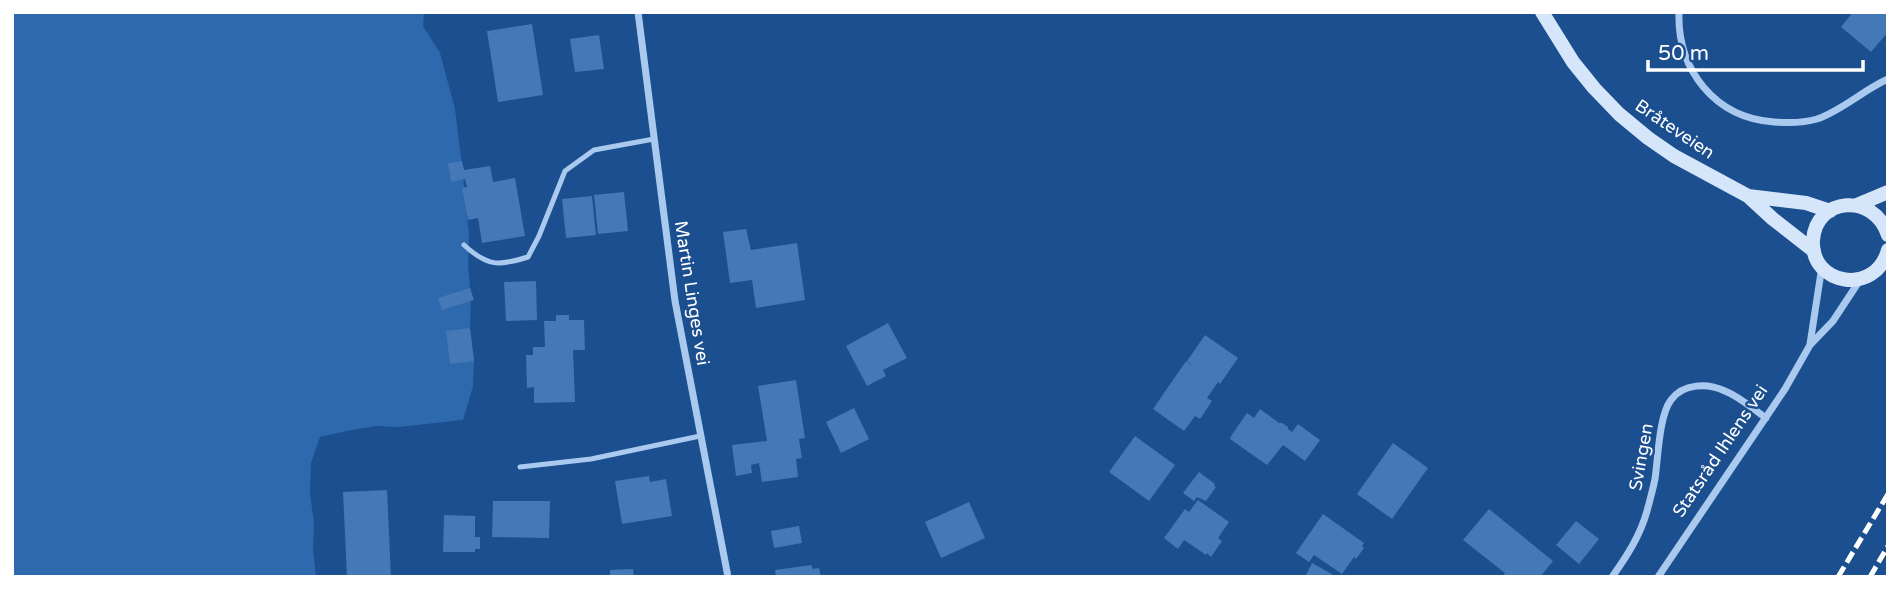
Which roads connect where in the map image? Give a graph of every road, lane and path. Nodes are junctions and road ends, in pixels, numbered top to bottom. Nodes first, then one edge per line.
1 (638, 12) edge
2 (1542, 12) edge
3 (1679, 12) edge
4 (1888, 79) edge
5 (654, 139) junction
6 (1888, 192) edge
7 (1748, 196) junction
8 (1857, 205) junction
9 (1830, 211) junction
10 (1888, 235) edge
11 (464, 245) dead end
12 (1814, 251) junction
13 (1887, 254) edge
14 (1822, 266) junction
15 (1861, 279) junction
16 (1810, 345) junction
17 (1766, 418) junction
18 (701, 436) junction
19 (520, 467) dead end
20 (729, 577) edge
21 (1612, 577) edge
22 (1658, 577) edge

1 - 5 street, Martin Linges vei
2 - 7 main road, Bråteveien
3 - 4 street
5 - 11 lane
5 - 18 street, Martin Linges vei
6 - 8 main road
7 - 9 main road, Bråteveien
7 - 12 main road, Bråteveien
8 - 9 main road
8 - 10 main road
9 - 12 main road
12 - 14 main road
13 - 15 main road, Statsråd Ihlens vei
14 - 15 main road
14 - 16 street, Statsråd Ihlens vei
15 - 16 street, Statsråd Ihlens vei
16 - 17 street, Statsråd Ihlens vei
17 - 21 street, Svingen
17 - 22 street, Statsråd Ihlens vei
18 - 19 lane
18 - 20 street, Martin Linges vei

